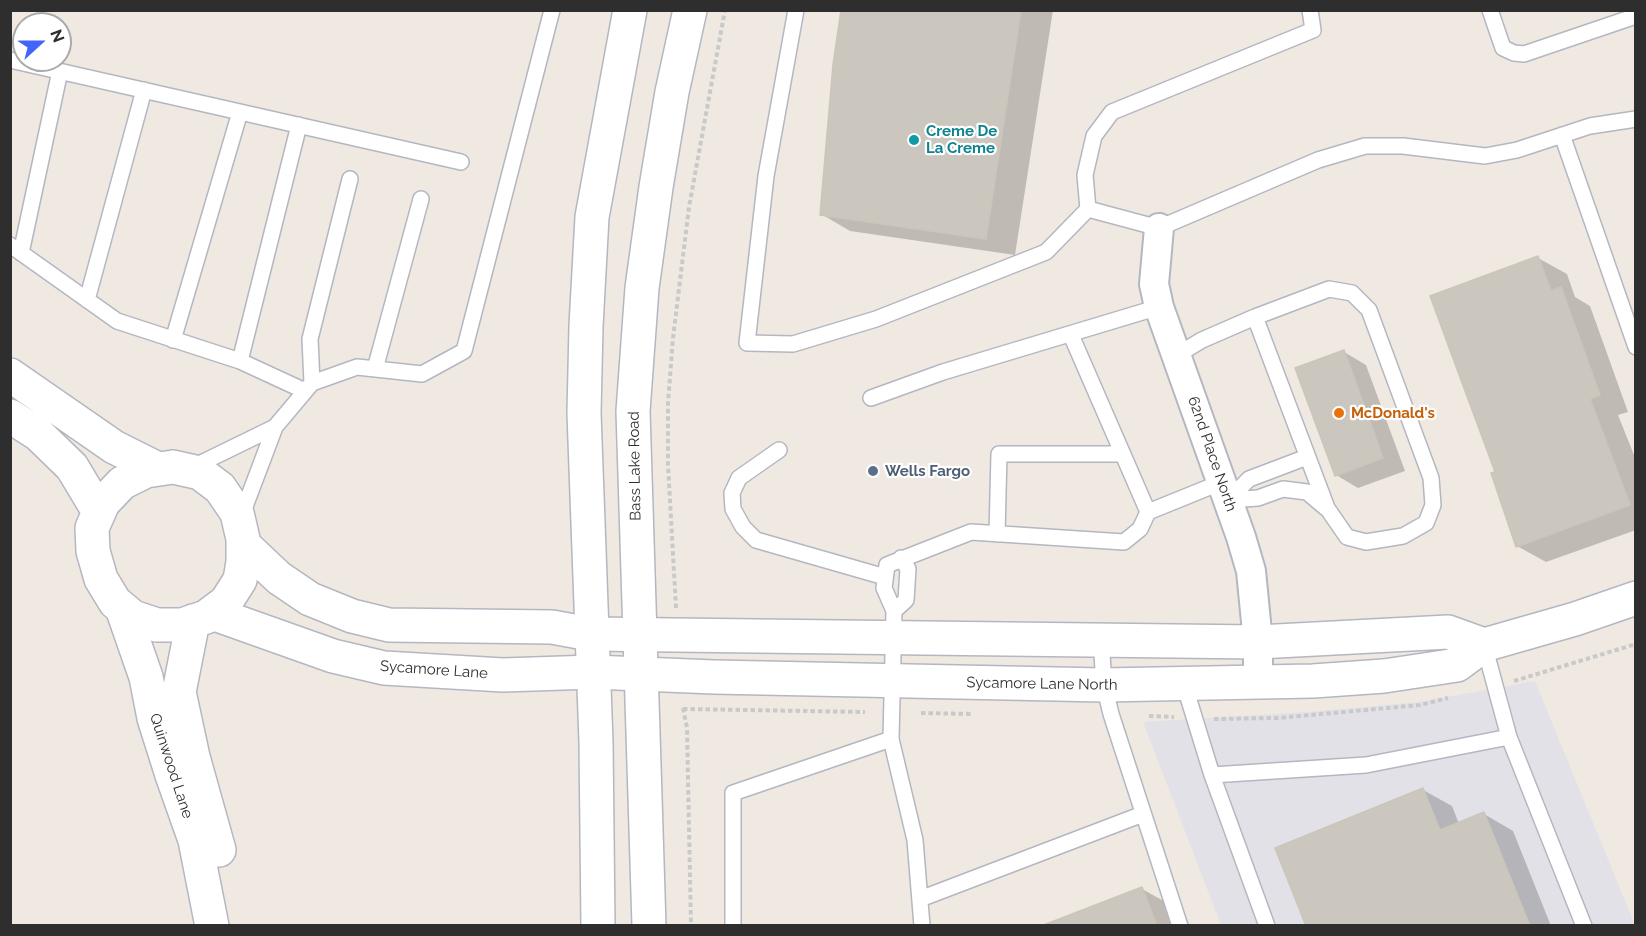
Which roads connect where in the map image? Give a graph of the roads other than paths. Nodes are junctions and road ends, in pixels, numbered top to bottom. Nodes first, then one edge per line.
1 (552, 10) edge
2 (630, 10) edge
3 (690, 10) edge
4 (796, 10) edge
5 (1311, 10) edge
6 (1490, 10) edge
7 (1635, 16) edge
8 (60, 72) edge
9 (64, 72) edge
10 (144, 90) junction
11 (240, 112) junction
12 (1635, 119) edge
13 (299, 125) junction
14 (1562, 135) junction
15 (461, 162) dead end
16 (350, 179) dead end
17 (421, 199) dead end
18 (1088, 209) junction
19 (1159, 228) junction
20 (16, 249) edge
21 (87, 300) junction
22 (1159, 307) junction
23 (1255, 316) junction
24 (1071, 335) junction
25 (173, 340) junction
26 (1635, 347) edge
27 (1177, 355) junction
28 (240, 361) junction
29 (375, 369) junction
30 (10, 375) edge
31 (308, 387) junction
32 (871, 398) dead end
33 (10, 416) edge
34 (275, 427) junction
35 (779, 450) dead end
36 (1122, 454) junction
37 (1307, 457) junction
38 (173, 469) junction
39 (1225, 491) junction
40 (1327, 508) junction
41 (99, 512) junction
42 (1148, 512) junction
43 (241, 533) junction
44 (997, 534) junction
45 (901, 558) junction
46 (885, 577) junction
47 (1635, 598) edge
48 (123, 608) junction
49 (202, 617) junction
50 (894, 624) junction
51 (638, 633) junction
52 (590, 634) junction
53 (1101, 639) junction
54 (1258, 642) junction
55 (1484, 645) junction
56 (593, 672) junction
57 (639, 673) junction
58 (894, 681) junction
59 (1258, 683) junction
60 (1184, 684) junction
61 (1104, 685) junction
62 (1509, 737) junction
63 (891, 739) junction
64 (1212, 775) junction
65 (1143, 814) junction
66 (920, 899) junction
67 (212, 926) edge
68 (230, 926) edge
69 (598, 926) edge
70 (649, 926) edge
71 (734, 926) edge
72 (922, 926) edge
73 (1180, 926) edge
74 (1267, 926) edge
75 (1584, 926) edge

1 - 29 lane
2 - 52 street
3 - 51 street, Bass Lake Road
4 - 18 lane
5 - 18 lane
6 - 7 lane
8 - 20 lane
9 - 10 lane
10 - 11 lane
10 - 21 lane
11 - 13 lane
11 - 25 lane
12 - 14 lane
13 - 15 lane
13 - 28 lane
14 - 19 lane
14 - 26 lane
16 - 31 lane
17 - 29 lane
18 - 19 lane
19 - 22 street, 62nd Place North
20 - 21 lane
21 - 25 lane
22 - 24 lane
22 - 27 street, 62nd Place North
23 - 27 lane
23 - 37 lane
23 - 40 lane
24 - 32 lane
24 - 36 lane
25 - 28 lane
27 - 39 street, 62nd Place North
28 - 31 lane
29 - 31 lane
30 - 38 street
31 - 34 lane
33 - 41 street
34 - 38 lane
34 - 43 lane
35 - 46 lane
36 - 42 lane
36 - 44 lane
37 - 39 lane
37 - 40 lane
38 - 41 street
38 - 43 street
39 - 40 lane
39 - 42 lane
39 - 54 street, 62nd Place North
41 - 48 street
42 - 44 lane
43 - 49 street
43 - 52 street
44 - 45 lane
45 - 46 lane
45 - 50 lane
46 - 50 lane
47 - 55 street, Sycamore Lane North
48 - 49 street
48 - 67 street, Quinwood Lane
49 - 56 street, Sycamore Lane
49 - 68 street, Quinwood Lane
50 - 51 street
50 - 53 street
50 - 58 lane
51 - 52 street
51 - 57 street, Bass Lake Road
52 - 56 street
53 - 54 street
53 - 61 lane
54 - 55 street
54 - 59 street, 62nd Place North
55 - 59 street, Sycamore Lane North
55 - 62 lane
56 - 57 street, Sycamore Lane North
56 - 69 street
57 - 58 street, Sycamore Lane North
57 - 70 street, Bass Lake Road
58 - 61 street, Sycamore Lane North
58 - 63 lane
59 - 60 street, Sycamore Lane North
60 - 61 street, Sycamore Lane North
60 - 64 lane
61 - 65 lane
62 - 64 lane
62 - 75 lane
63 - 66 lane
63 - 71 lane
64 - 74 lane
65 - 66 lane
65 - 73 lane
66 - 72 lane

